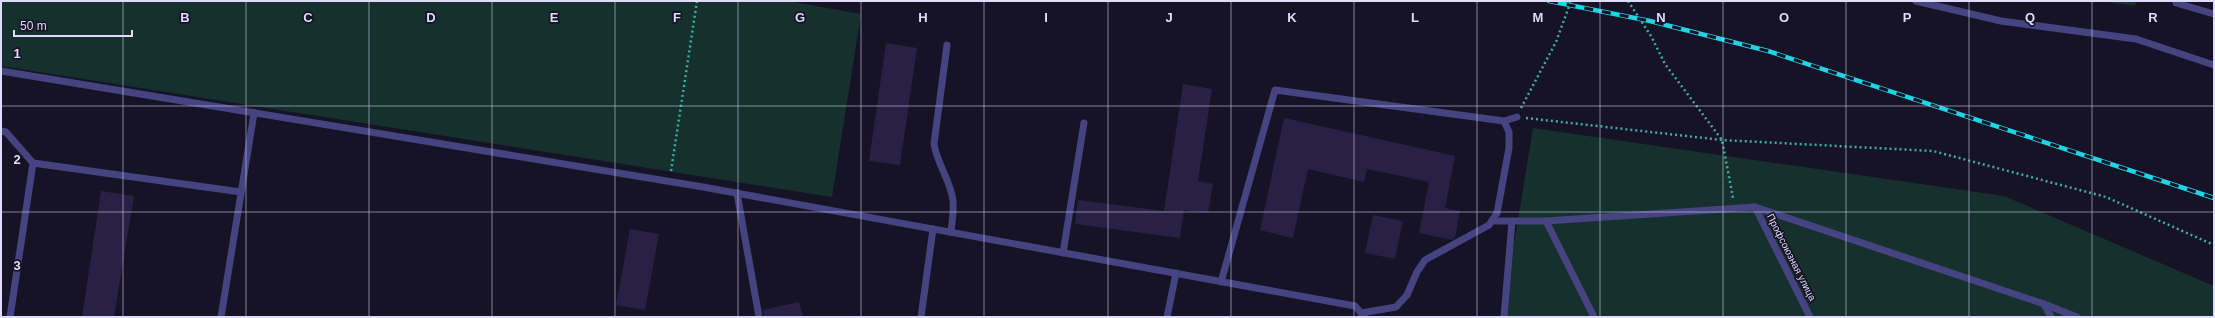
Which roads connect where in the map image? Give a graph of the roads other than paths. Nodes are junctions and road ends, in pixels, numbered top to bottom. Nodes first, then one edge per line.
1 (1916, 1) edge
2 (2176, 3) dead end
3 (2214, 14) edge
4 (947, 45) dead end
5 (2214, 65) edge
6 (1, 71) edge
7 (254, 113) junction
8 (1517, 117) road end
9 (1504, 121) junction
10 (1084, 123) dead end
11 (1, 131) edge
12 (33, 163) junction
13 (241, 192) junction
14 (737, 193) junction
15 (1755, 207) junction
16 (1492, 221) junction
17 (1512, 221) junction
18 (1546, 221) junction
19 (933, 229) junction
20 (951, 232) junction
21 (1063, 253) junction
22 (1176, 273) junction
23 (1221, 282) junction
24 (2044, 304) junction
25 (1363, 315) edge
26 (10, 317) edge
27 (221, 317) edge
28 (759, 317) edge
29 (922, 317) edge
30 (1167, 317) edge
31 (1504, 317) edge
32 (1594, 317) edge
33 (1810, 317) edge
34 (2051, 317) edge
35 (2077, 317) edge

1 - 5 lane
2 - 3 lane
4 - 20 lane
6 - 7 lane
7 - 13 lane
7 - 14 lane
8 - 9 lane
9 - 16 lane
9 - 23 lane
10 - 21 lane
11 - 12 lane
12 - 13 lane
12 - 26 lane
13 - 27 lane
14 - 19 lane
14 - 28 lane
15 - 18 lane
15 - 24 lane
15 - 33 lane, Профсоюзная улица
16 - 17 lane
16 - 25 lane
17 - 18 lane
17 - 31 lane
18 - 32 lane
19 - 20 lane
19 - 29 lane
20 - 21 lane
21 - 22 lane
22 - 23 lane
22 - 30 lane
23 - 25 lane
24 - 34 lane
24 - 35 lane

